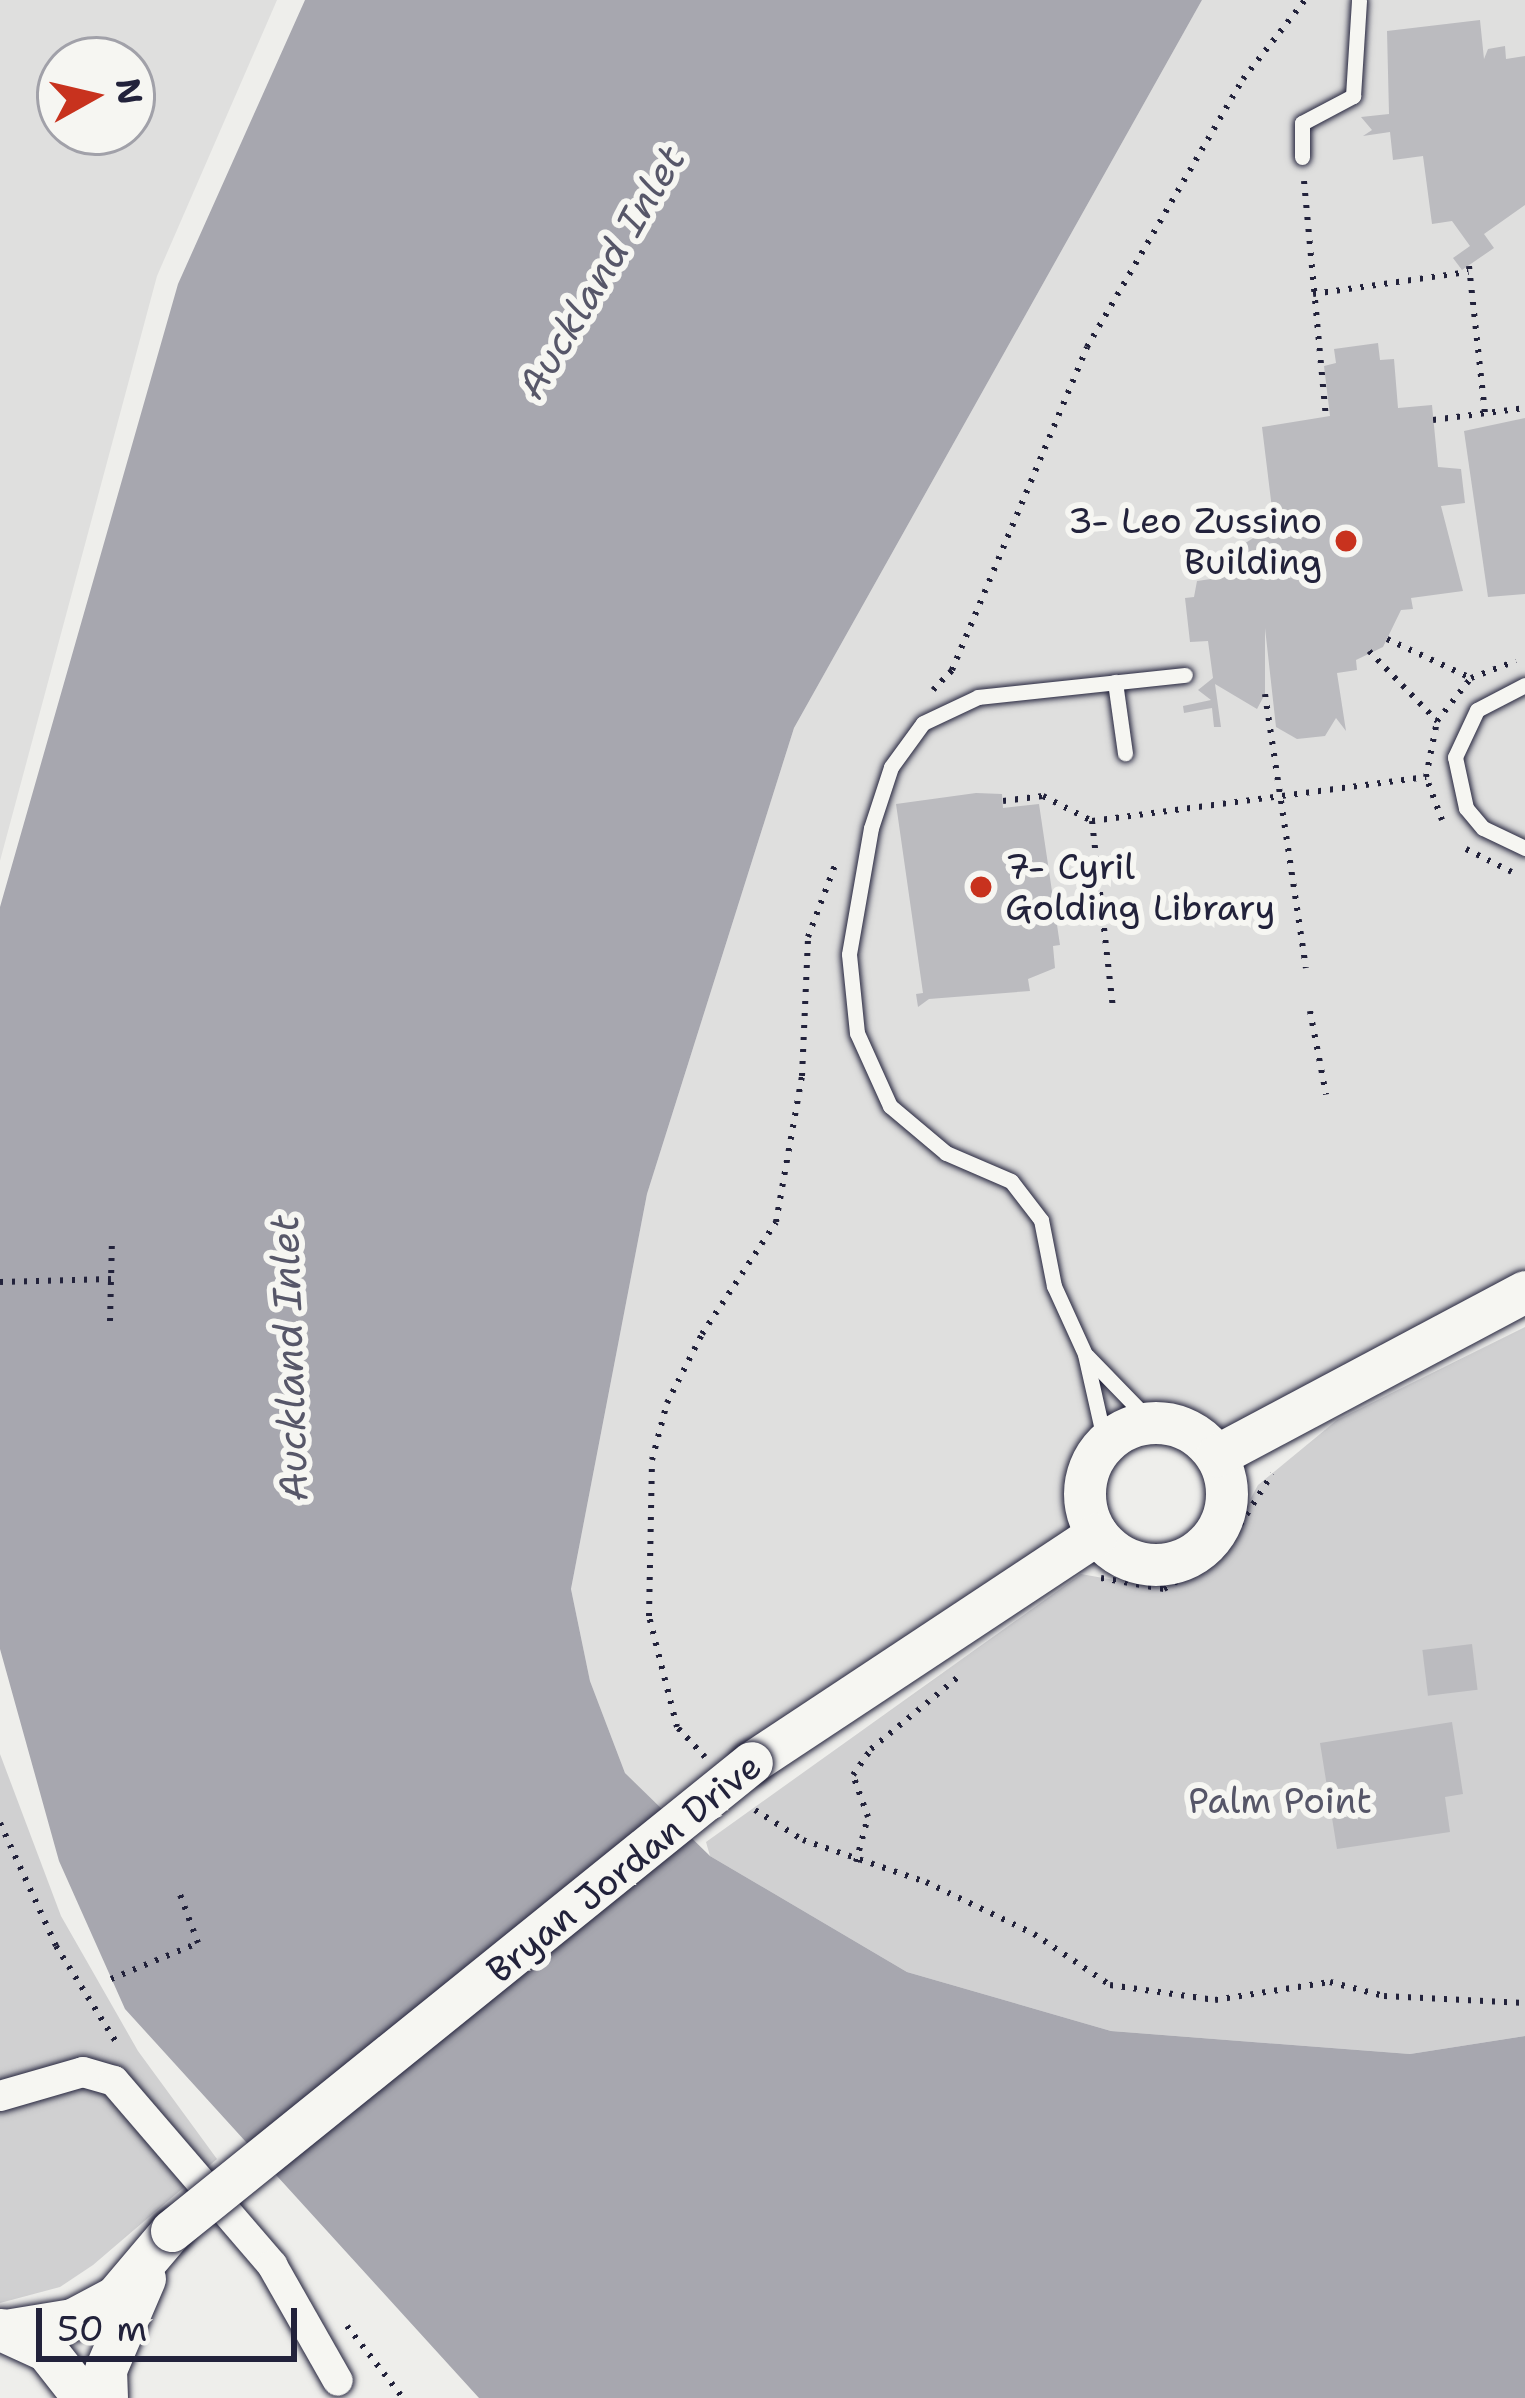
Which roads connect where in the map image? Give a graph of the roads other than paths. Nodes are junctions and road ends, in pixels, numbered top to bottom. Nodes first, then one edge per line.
1 (1359, 0) edge
2 (1302, 157) road end
3 (1185, 675) dead end
4 (1115, 682) junction
5 (1525, 685) edge
6 (1125, 753) dead end
7 (1525, 848) edge
8 (1525, 1292) edge
9 (1085, 1354) junction
10 (1151, 1422) junction
11 (1106, 1443) junction
12 (1217, 1456) junction
13 (1097, 1535) junction
14 (0, 2096) edge
15 (172, 2230) junction
16 (3, 2330) edge
17 (338, 2381) dead end
18 (84, 2398) edge
19 (106, 2398) edge

1 - 2 lane
3 - 4 lane
4 - 6 lane
4 - 9 lane
5 - 7 lane
8 - 12 main road
9 - 10 lane
9 - 11 lane
10 - 11 main road
10 - 12 main road
11 - 13 main road
12 - 13 main road
13 - 15 main road, Bryan Jordan Drive, bridge
14 - 17 street
15 - 16 main road, Bryan Jordan Drive
15 - 19 main road, Bryan Jordan Drive
16 - 18 main road

